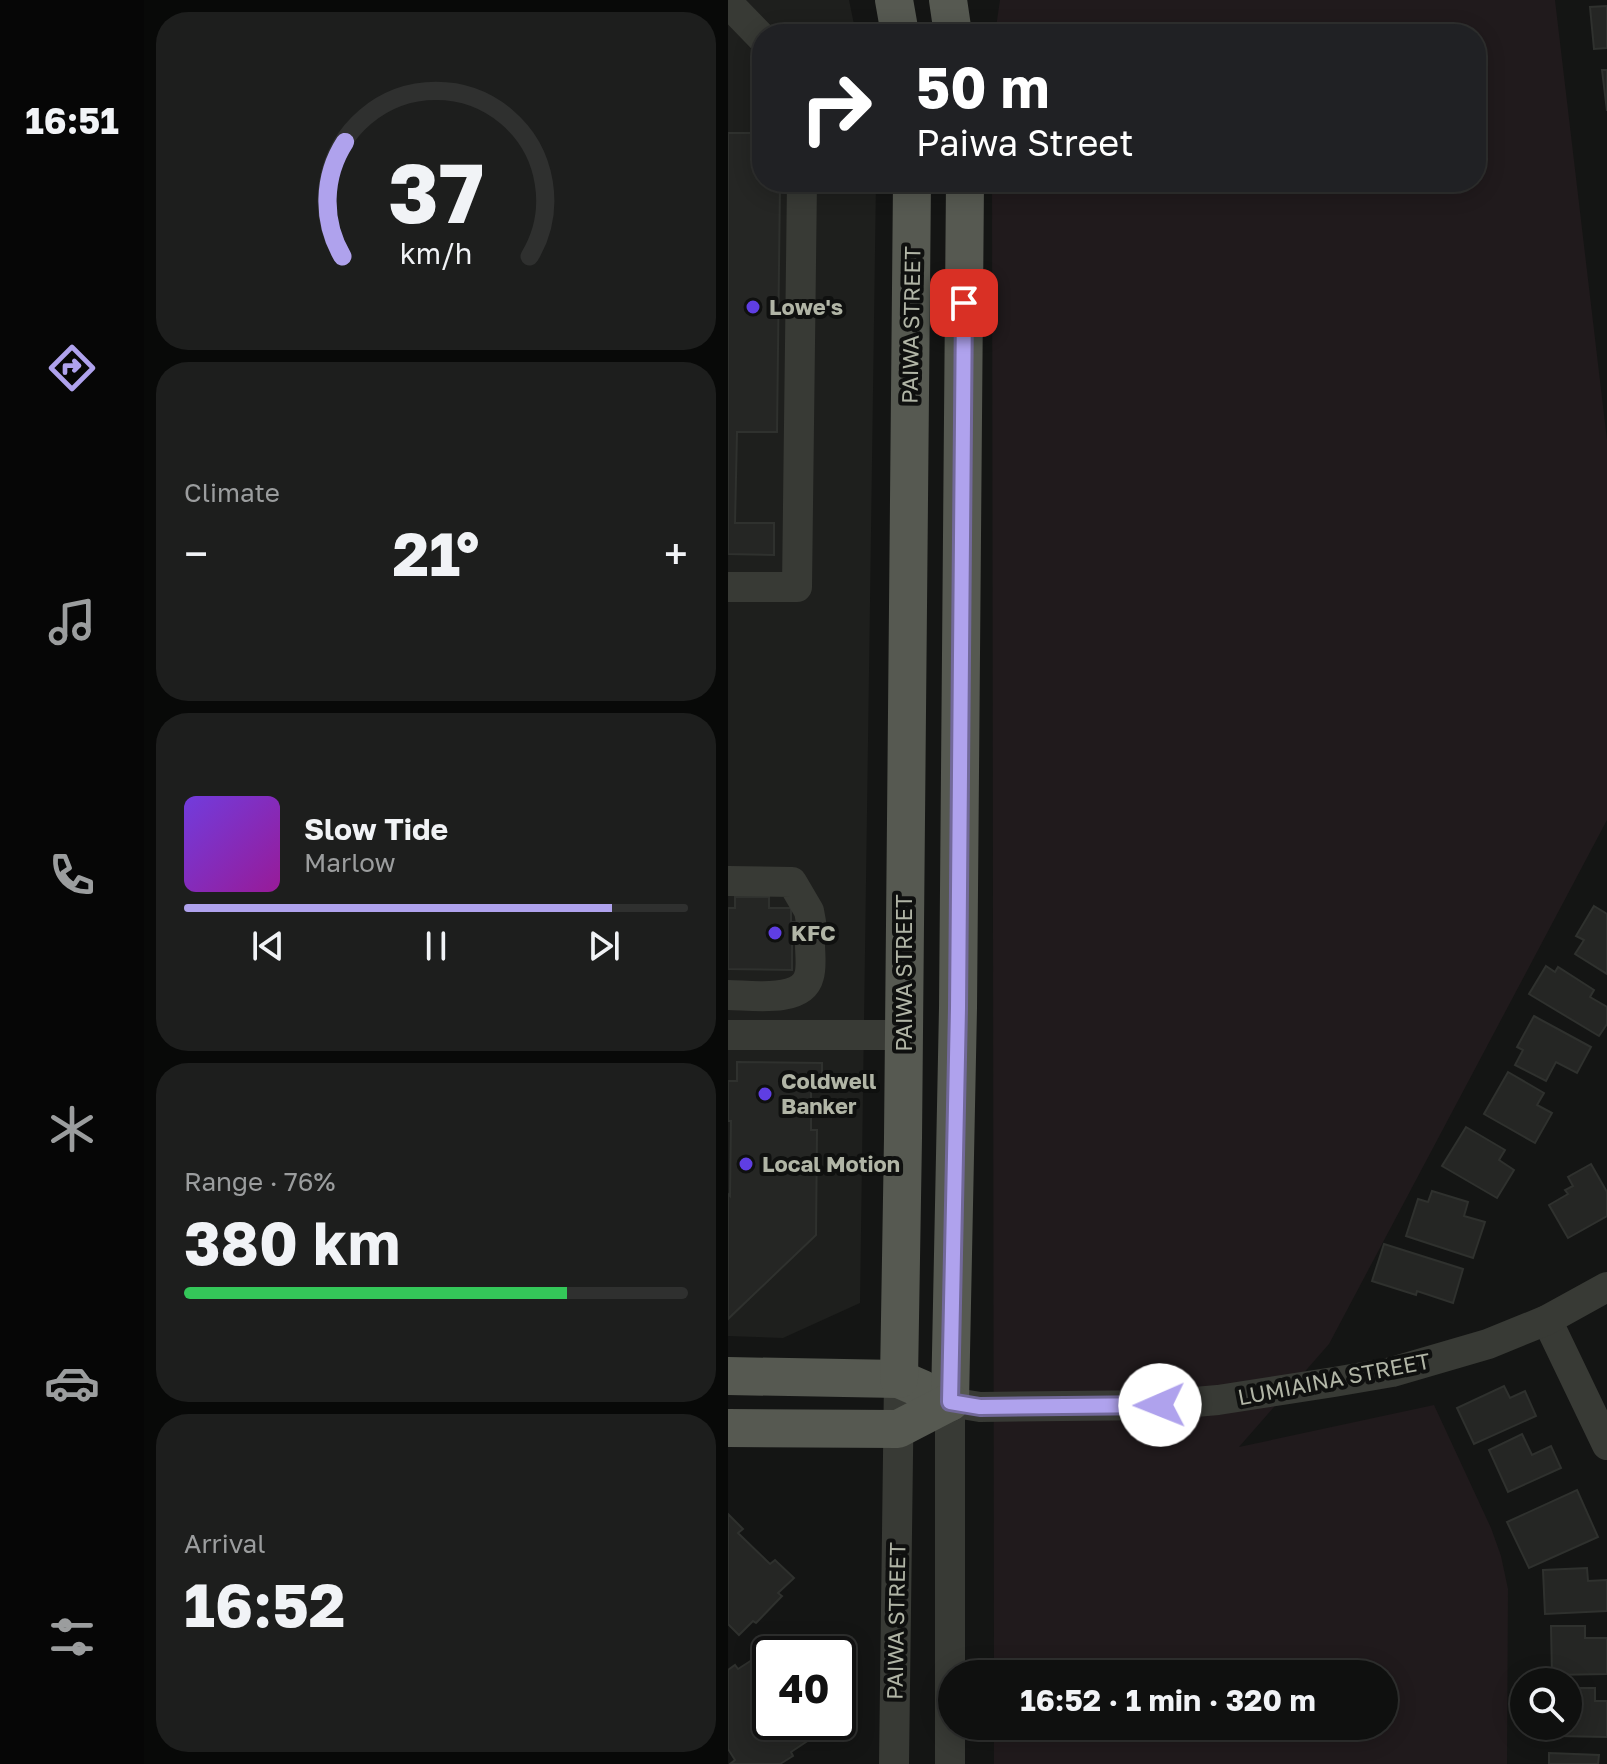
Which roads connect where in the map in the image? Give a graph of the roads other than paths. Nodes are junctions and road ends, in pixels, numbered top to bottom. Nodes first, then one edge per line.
1 (894, 0) edge
2 (948, 0) edge
3 (728, 3) edge
4 (898, 24) edge
5 (952, 24) edge
6 (752, 28) edge
7 (802, 192) edge
8 (912, 192) edge
9 (965, 192) edge
10 (728, 587) edge
11 (728, 881) edge
12 (728, 995) edge
13 (728, 1035) edge
14 (904, 1035) junction
15 (1607, 1287) edge
16 (1547, 1320) junction
17 (728, 1376) edge
18 (899, 1379) junction
19 (950, 1402) junction
20 (728, 1428) edge
21 (898, 1429) junction
22 (1607, 1445) edge
23 (894, 1764) edge
24 (950, 1764) edge

1 - 4 main road
2 - 5 main road
3 - 6 street
7 - 10 street
8 - 14 main road, PAIWA STREET
9 - 19 main road
11 - 12 street
13 - 14 street
14 - 18 main road, PAIWA STREET
15 - 16 street, LUMIAINA STREET
16 - 19 street, LUMIAINA STREET
16 - 22 street
17 - 18 main road, LUMIAINA STREET
18 - 19 main road, LUMIAINA STREET
18 - 21 street, PAIWA STREET
19 - 21 main road
19 - 24 street
20 - 21 main road
21 - 23 street, PAIWA STREET

